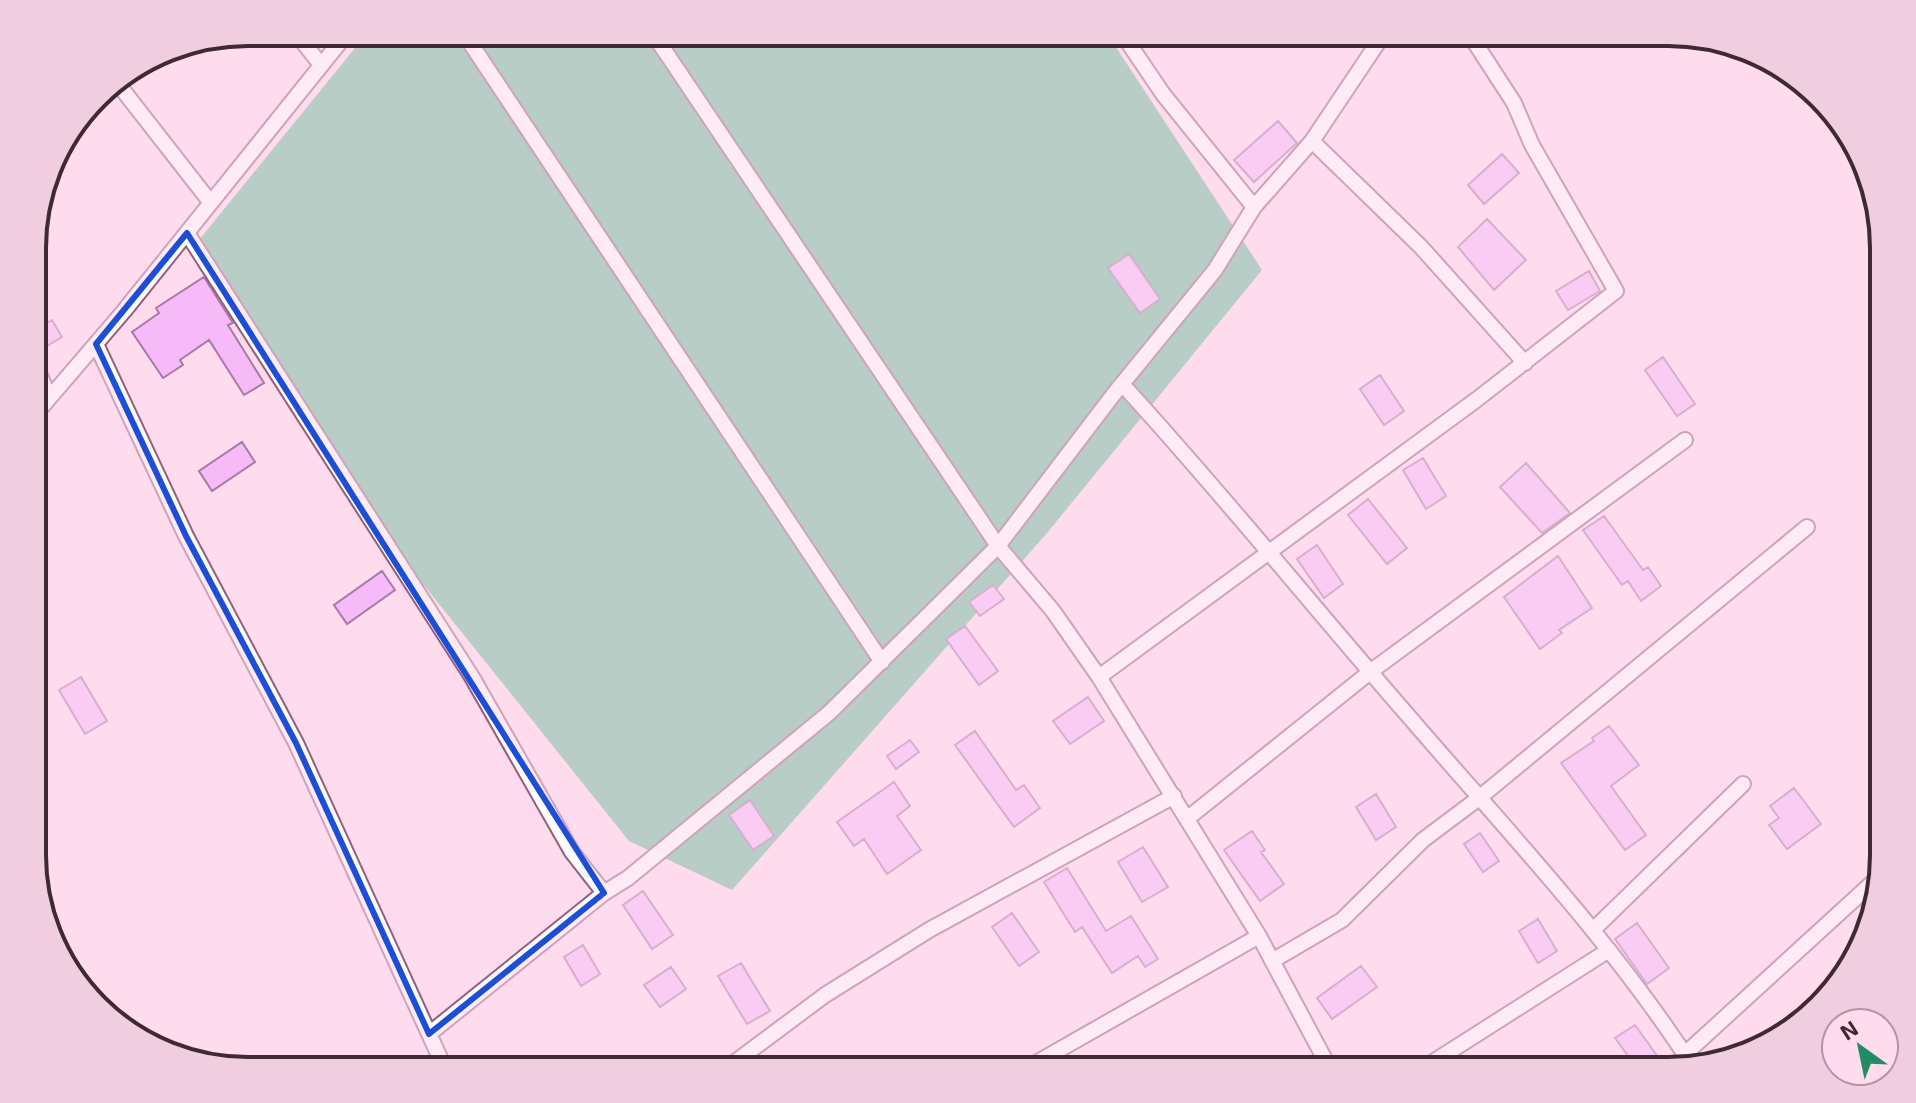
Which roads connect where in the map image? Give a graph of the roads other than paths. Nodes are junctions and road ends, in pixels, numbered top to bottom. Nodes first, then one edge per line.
1 (306, 46) edge
2 (337, 46) edge
3 (472, 46) edge
4 (661, 46) edge
5 (1130, 46) edge
6 (1376, 46) edge
7 (1477, 46) edge
8 (321, 65) junction
9 (123, 90) edge
10 (1312, 141) junction
11 (211, 203) junction
12 (1254, 207) junction
13 (187, 233) junction
14 (96, 344) junction
15 (1525, 363) junction
16 (1122, 384) junction
17 (46, 390) edge
18 (49, 397) junction
19 (46, 401) edge
20 (1685, 440) dead end
21 (1807, 527) dead end
22 (998, 546) junction
23 (1271, 552) junction
24 (882, 662) junction
25 (1370, 672) junction
26 (1099, 677) junction
27 (1743, 784) dead end
28 (1174, 796) junction
29 (1479, 798) junction
30 (1188, 818) junction
31 (1866, 889) edge
32 (604, 893) junction
33 (1593, 930) junction
34 (1259, 936) junction
35 (1609, 950) junction
36 (1272, 961) junction
37 (429, 1034) junction
38 (1694, 1055) edge
39 (1686, 1056) edge
40 (440, 1057) edge
41 (742, 1057) edge
42 (1047, 1057) edge
43 (1323, 1057) edge
44 (1441, 1057) edge

1 - 8 street
2 - 8 street
3 - 24 street
4 - 22 street
5 - 12 street
6 - 10 street
7 - 15 street
8 - 11 street
9 - 11 street
10 - 12 street
10 - 15 street
11 - 13 street
12 - 16 street
13 - 14 street
13 - 32 street
14 - 18 street
14 - 37 street
15 - 23 street
16 - 22 street
16 - 23 street
17 - 18 street
18 - 19 street
20 - 25 street
21 - 29 street
22 - 24 street
22 - 26 street
23 - 25 street
23 - 26 street
24 - 32 street
25 - 29 street
25 - 30 street
26 - 28 street
27 - 33 street
28 - 30 street
28 - 41 street
29 - 33 street
29 - 36 street
30 - 34 street
31 - 38 street
32 - 37 street
33 - 35 street
34 - 36 street
34 - 42 street
35 - 39 street
35 - 44 street
36 - 43 street
37 - 40 street

